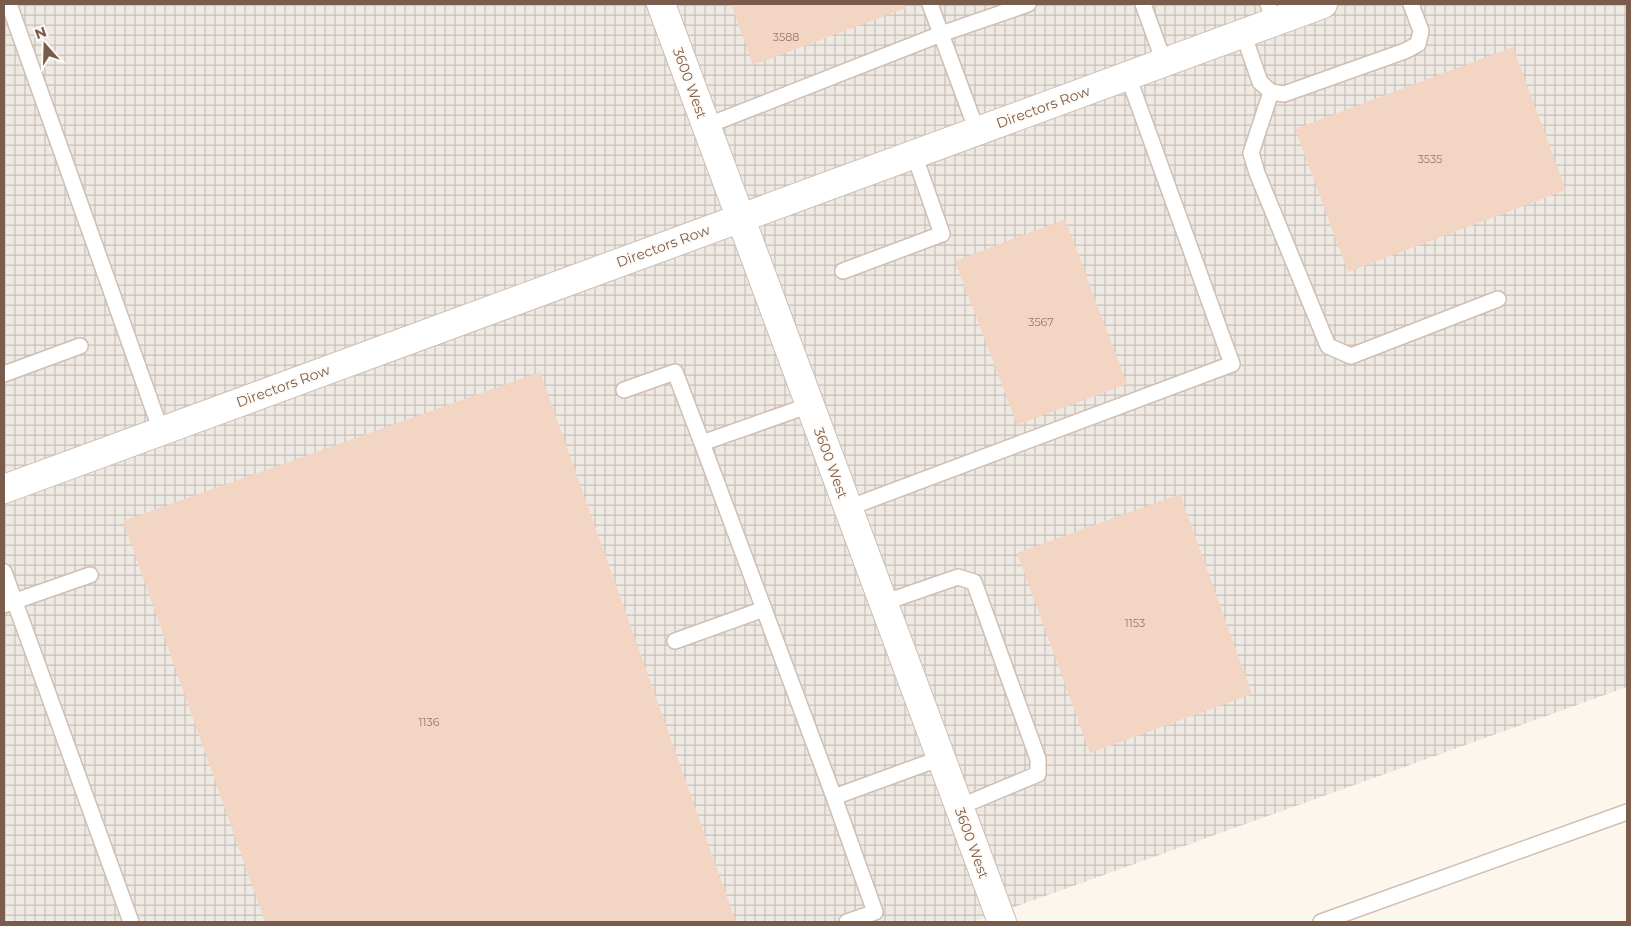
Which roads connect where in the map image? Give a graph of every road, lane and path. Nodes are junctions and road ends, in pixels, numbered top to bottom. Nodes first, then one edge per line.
1 (9, 4) edge
2 (661, 4) edge
3 (930, 4) edge
4 (1028, 4) edge
5 (1143, 4) edge
6 (1323, 4) edge
7 (1411, 4) edge
8 (1271, 13) edge
9 (1243, 33) junction
10 (941, 34) junction
11 (1164, 62) junction
12 (1128, 76) junction
13 (1271, 92) junction
14 (706, 126) junction
15 (977, 131) junction
16 (914, 154) junction
17 (740, 218) junction
18 (843, 271) dead end
19 (1498, 299) dead end
20 (80, 346) dead end
21 (4, 374) edge
22 (624, 390) dead end
23 (810, 405) junction
24 (161, 431) junction
25 (702, 443) junction
26 (4, 489) edge
27 (848, 508) junction
28 (4, 572) edge
29 (90, 575) dead end
30 (883, 603) junction
31 (9, 604) edge
32 (764, 609) junction
33 (675, 641) dead end
34 (941, 758) junction
35 (834, 797) junction
36 (959, 807) junction
37 (1627, 812) edge
38 (131, 922) edge
39 (847, 922) edge
40 (1002, 922) edge
41 (1321, 922) edge

1 - 24 lane
2 - 14 street, 3600 West
3 - 10 lane
4 - 10 lane
5 - 11 lane
6 - 8 street, Directors Row
7 - 13 lane
8 - 9 street, Directors Row
9 - 11 street, Directors Row
9 - 13 lane
10 - 14 lane
10 - 15 lane
11 - 12 street, Directors Row
12 - 15 street, Directors Row
12 - 27 lane
13 - 19 lane
14 - 17 street, 3600 West
15 - 16 street, Directors Row
16 - 17 street, Directors Row
16 - 18 lane
17 - 23 street, 3600 West
17 - 24 street, Directors Row
20 - 21 lane
22 - 25 lane
23 - 25 lane
23 - 27 street, 3600 West
24 - 26 street, Directors Row
25 - 32 lane
27 - 30 street, 3600 West
28 - 31 lane
29 - 31 lane
30 - 34 street, 3600 West
30 - 36 lane
31 - 38 lane
32 - 33 lane
32 - 35 lane
34 - 35 lane
34 - 36 street, 3600 West
35 - 39 lane
36 - 40 street, 3600 West
37 - 41 lane

